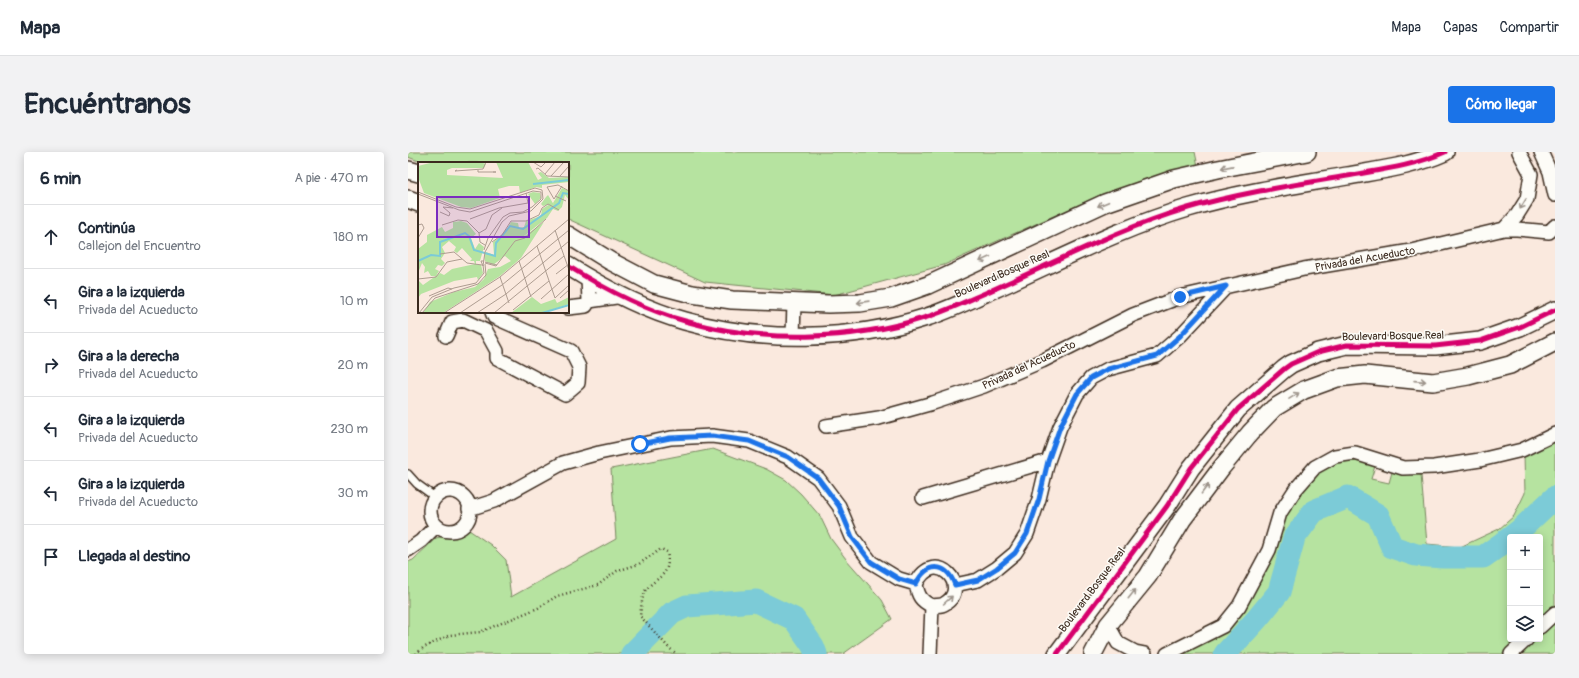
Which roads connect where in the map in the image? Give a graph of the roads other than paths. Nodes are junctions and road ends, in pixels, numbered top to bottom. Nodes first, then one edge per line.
1 (1307, 152) edge
2 (1445, 152) edge
3 (1519, 152) edge
4 (1541, 152) edge
5 (408, 170) edge
6 (1550, 172) junction
7 (418, 174) edge
8 (1531, 174) junction
9 (1555, 195) edge
10 (408, 199) edge
11 (418, 203) edge
12 (1555, 226) edge
13 (1504, 229) junction
14 (569, 236) edge
15 (569, 267) edge
16 (588, 279) junction
17 (1226, 286) junction
18 (623, 296) junction
19 (589, 302) junction
20 (794, 303) junction
21 (569, 308) edge
22 (1555, 310) edge
23 (492, 313) edge
24 (446, 336) dead end
25 (793, 336) junction
26 (1555, 342) edge
27 (826, 426) dead end
28 (1555, 434) edge
29 (1048, 461) junction
30 (408, 474) edge
31 (435, 497) junction
32 (923, 498) dead end
33 (1167, 506) junction
34 (469, 509) junction
35 (1182, 520) junction
36 (436, 526) junction
37 (408, 550) edge
38 (916, 584) junction
39 (955, 585) junction
40 (932, 606) junction
41 (1555, 613) edge
42 (1543, 624) edge
43 (1108, 625) junction
44 (1524, 642) edge
45 (930, 654) edge
46 (1057, 654) edge
47 (1093, 654) edge
48 (1145, 654) edge
49 (1167, 654) edge
50 (1511, 654) edge

1 -> 20 street, Boulevard Bosque Real
2 - 25 street, Boulevard Bosque Real
3 - 8 street
4 - 6 street
5 - 7 street
6 - 8 street
6 - 9 street
8 -> 13 street
10 - 11 street
12 - 13 street, Privada del Acueducto
13 - 17 street, Privada del Acueducto
14 - 20 street, Boulevard Bosque Real
15 - 16 street, Boulevard Bosque Real
16 - 18 street, Boulevard Bosque Real
16 - 19 street
17 - 27 street, Privada del Acueducto
17 - 29 street
18 - 19 street
18 - 25 street, Boulevard Bosque Real
19 - 21 street
20 - 25 street
22 - 33 street, Boulevard Bosque Real
23 - 24 street
35 -> 26 street
28 - 49 street
29 - 32 street
29 - 39 street
30 - 31 lane
31 - 34 street
31 - 36 street
33 - 35 street
33 - 46 street, Boulevard Bosque Real
34 - 36 street
34 - 38 street
43 -> 35 street
36 - 37 street
38 - 39 street
38 - 40 street
40 -> 39 street
40 - 45 street
41 - 42 street
43 - 47 street
43 - 48 street
44 - 50 street

